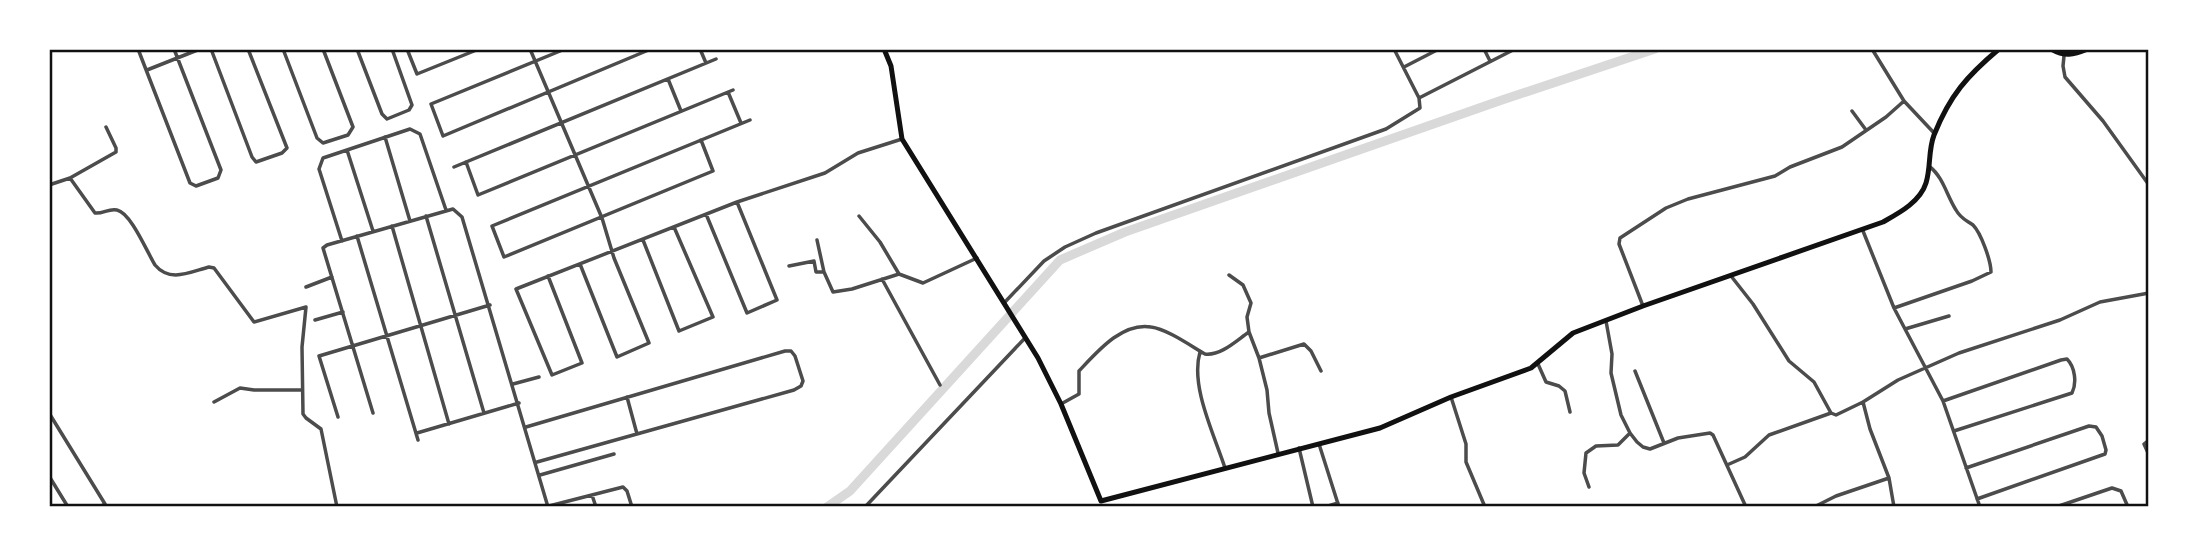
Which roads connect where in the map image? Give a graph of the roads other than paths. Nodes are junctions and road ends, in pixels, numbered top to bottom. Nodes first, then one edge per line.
1 (138, 49) edge
2 (174, 49) edge
3 (200, 49) edge
4 (211, 49) edge
5 (248, 49) edge
6 (283, 49) edge
7 (323, 49) edge
8 (357, 49) edge
9 (392, 49) edge
10 (407, 49) edge
11 (479, 49) edge
12 (530, 49) edge
13 (565, 49) edge
14 (651, 49) edge
15 (700, 49) edge
16 (884, 49) edge
17 (1394, 49) edge
18 (1439, 49) edge
19 (1484, 49) edge
20 (1515, 49) edge
21 (1872, 49) edge
22 (1999, 49) edge
23 (2051, 49) edge
24 (2088, 49) edge
25 (645, 50) edge
26 (2064, 55) junction
27 (177, 58) junction
28 (716, 59) dead end
29 (536, 61) junction
30 (1490, 61) junction
31 (706, 63) junction
32 (1403, 67) junction
33 (146, 70) junction
34 (667, 79) junction
35 (549, 92) junction
36 (1419, 98) junction
37 (1904, 101) junction
38 (681, 111) junction
39 (1852, 111) dead end
40 (750, 120) dead end
41 (563, 123) junction
42 (741, 124) junction
43 (106, 127) dead end
44 (1866, 130) junction
45 (1935, 134) junction
46 (385, 137) junction
47 (902, 139) junction
48 (701, 140) junction
49 (346, 150) junction
50 (575, 154) junction
51 (466, 162) junction
52 (1927, 165) junction
53 (454, 167) dead end
54 (70, 177) junction
55 (2149, 185) edge
56 (49, 186) edge
57 (588, 186) junction
58 (737, 202) junction
59 (446, 210) junction
60 (706, 215) junction
61 (426, 216) junction
62 (859, 216) dead end
63 (601, 218) junction
64 (410, 221) junction
65 (392, 226) junction
66 (674, 227) junction
67 (373, 231) junction
68 (1863, 231) junction
69 (357, 236) junction
70 (643, 240) junction
71 (817, 240) dead end
72 (342, 241) junction
73 (613, 251) junction
74 (977, 258) junction
75 (580, 264) junction
76 (789, 265) dead end
77 (824, 272) junction
78 (899, 274) junction
79 (1229, 275) dead end
80 (548, 276) junction
81 (1731, 276) junction
82 (332, 277) junction
83 (882, 279) junction
84 (306, 287) dead end
85 (2149, 293) edge
86 (1005, 302) junction
87 (490, 305) junction
88 (1643, 306) junction
89 (1894, 308) junction
90 (343, 312) junction
91 (456, 314) junction
92 (1949, 316) dead end
93 (315, 320) dead end
94 (1606, 321) junction
95 (421, 325) junction
96 (1905, 329) junction
97 (1249, 332) junction
98 (387, 334) junction
99 (1026, 337) junction
100 (352, 345) junction
101 (1200, 351) junction
102 (1259, 358) junction
103 (1538, 364) junction
104 (1924, 368) junction
105 (1321, 371) dead end
106 (1635, 371) dead end
107 (539, 377) dead end
108 (513, 384) junction
109 (940, 384) dead end
110 (302, 390) junction
111 (627, 397) junction
112 (1451, 397) junction
113 (1943, 401) junction
114 (214, 402) dead end
115 (519, 402) junction
116 (1863, 402) junction
117 (1061, 404) junction
118 (373, 412) dead end
119 (1570, 412) dead end
120 (49, 413) edge
121 (484, 413) junction
122 (1831, 413) junction
123 (338, 418) dead end
124 (449, 424) junction
125 (526, 427) junction
126 (1954, 431) junction
127 (416, 433) junction
128 (1630, 433) junction
129 (637, 434) junction
130 (418, 440) dead end
131 (2149, 440) edge
132 (1664, 443) junction
133 (1319, 444) junction
134 (1299, 448) junction
135 (1278, 453) junction
136 (614, 454) dead end
137 (2149, 455) edge
138 (536, 462) junction
139 (1727, 465) junction
140 (1225, 468) junction
141 (1966, 468) junction
142 (540, 475) junction
143 (49, 476) edge
144 (1889, 478) junction
145 (1588, 487) dead end
146 (592, 495) junction
147 (1977, 499) junction
148 (1103, 504) edge
149 (559, 505) edge
150 (1338, 505) edge
151 (549, 506) edge
152 (68, 507) edge
153 (99, 507) edge
154 (337, 507) edge
155 (596, 507) edge
156 (632, 507) edge
157 (865, 507) edge
158 (1313, 507) edge
159 (1325, 507) edge
160 (1485, 507) edge
161 (1746, 507) edge
162 (1814, 507) edge
163 (1894, 507) edge
164 (1980, 507) edge
165 (2056, 507) edge
166 (2129, 507) edge

1 - 33 street
2 - 27 street
3 - 27 street
4 - 5 street
6 - 7 street
8 - 9 street
10 - 11 street
12 - 29 street
13 - 29 street
14 - 25 street
15 - 31 street
16 - 47 main road
17 - 32 street
18 - 32 street
19 - 30 street
20 - 30 street
21 - 37 street
22 - 45 main road
23 - 26 main road
24 - 26 main road
25 - 35 street
26 - 55 street
27 - 33 street
27 - 33 street
28 - 31 street
29 - 35 street
29 - 35 street
30 - 36 street
31 - 34 street
32 - 36 street
34 - 38 street
34 - 41 street
35 - 41 street
36 - 86 street
37 - 44 street
37 - 45 street
38 - 42 street
38 - 50 street
39 - 44 street
40 - 42 street
41 - 50 street
41 - 51 street
42 - 48 street
43 - 54 street
44 - 88 street
45 - 52 main road
46 - 49 street
46 - 59 street
46 - 64 street
47 - 58 street
47 - 74 main road
48 - 57 street
48 - 63 street
49 - 67 street
49 - 72 street
50 - 51 street
50 - 57 street
51 - 53 street
52 - 68 main road
52 - 89 street
54 - 56 street
54 - 110 street
57 - 63 street
57 - 63 street
58 - 60 street
58 - 60 street
59 - 61 street
59 - 87 street
60 - 66 street
61 - 64 street
61 - 91 street
62 - 78 street
63 - 73 street
64 - 65 street
65 - 67 street
65 - 95 street
66 - 70 street
66 - 70 street
67 - 69 street
68 - 81 main road
68 - 89 street
69 - 72 street
69 - 98 street
70 - 73 street
71 - 77 street
72 - 82 street
73 - 75 street
73 - 75 street
74 - 78 street
74 - 86 main road
75 - 80 street
76 - 77 street
77 - 83 street
78 - 83 street
79 - 97 street
80 - 80 street
81 - 88 main road
81 - 122 street
82 - 84 street
82 - 90 street
83 - 109 street
85 - 104 street
86 - 99 main road
87 - 91 street
87 - 108 street
88 - 94 main road
89 - 96 street
90 - 93 street
90 - 100 street
91 - 95 street
91 - 121 street
92 - 96 street
94 - 103 main road
94 - 128 street
95 - 98 street
95 - 124 street
96 - 104 street
97 - 101 street
97 - 102 street
98 - 100 street
98 - 127 street
99 - 117 main road
99 - 157 street
100 - 118 street
100 - 123 street
101 - 117 street
101 - 140 street
102 - 105 street
102 - 135 street
103 - 112 main road
103 - 119 street
104 - 113 street
104 - 116 street
106 - 132 street
107 - 108 street
108 - 115 street
110 - 114 street
110 - 154 street
111 - 125 street
111 - 129 street
111 - 129 street
112 - 133 main road
112 - 160 street
113 - 126 street
113 - 126 street
115 - 121 street
115 - 125 street
116 - 122 street
116 - 144 street
117 - 148 main road
120 - 153 street
121 - 124 street
122 - 139 street
124 - 127 street
125 - 138 street
126 - 141 street
127 - 130 street
128 - 132 street
128 - 145 street
129 - 138 street
131 - 137 street
132 - 139 street
133 - 134 main road
133 - 150 street
134 - 135 main road
134 - 158 street
135 - 140 main road
136 - 142 street
138 - 142 street
139 - 161 street
140 - 148 main road
141 - 147 street
141 - 147 street
142 - 151 street
143 - 152 street
144 - 162 street
144 - 163 street
146 - 149 street
146 - 155 street
146 - 156 street
147 - 164 street
149 - 151 street
150 - 159 street
165 - 166 street

